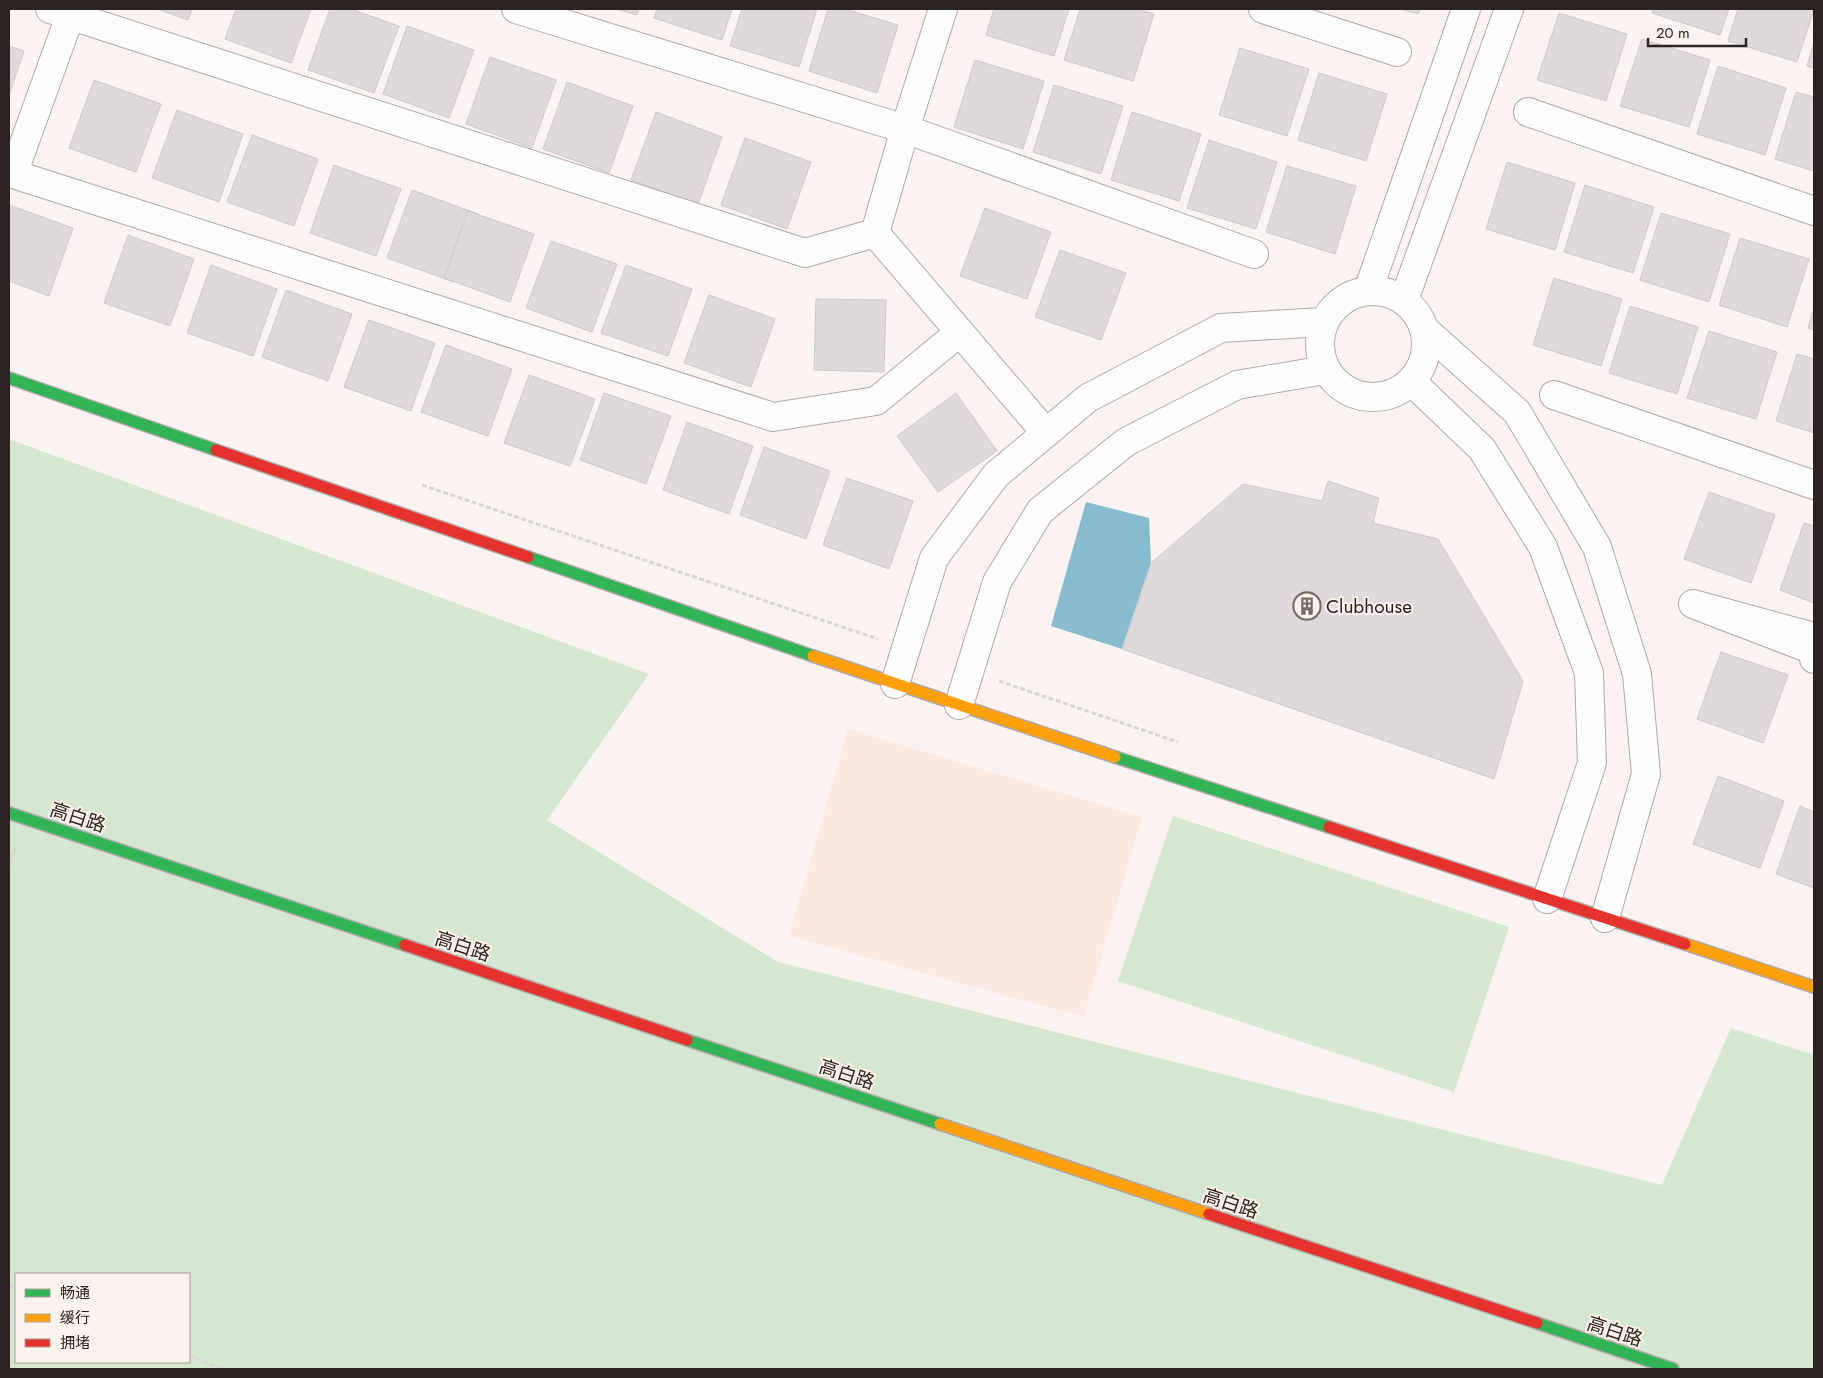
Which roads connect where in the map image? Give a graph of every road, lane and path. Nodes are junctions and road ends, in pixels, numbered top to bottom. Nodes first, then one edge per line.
1 (516, 9) edge
2 (943, 9) edge
3 (1264, 9) edge
4 (1466, 9) edge
5 (1510, 9) edge
6 (60, 12) edge
7 (1397, 52) dead end
8 (1528, 112) dead end
9 (905, 128) junction
10 (11, 174) edge
11 (1814, 211) edge
12 (875, 233) junction
13 (1254, 254) dead end
14 (1368, 290) junction
15 (1404, 300) junction
16 (1324, 322) junction
17 (1425, 330) junction
18 (960, 332) junction
19 (1326, 370) junction
20 (9, 378) edge
21 (1412, 382) junction
22 (1554, 395) dead end
23 (1046, 433) junction
24 (1814, 485) edge
25 (1814, 637) edge
26 (1814, 659) edge
27 (895, 684) junction
28 (960, 705) junction
29 (9, 813) edge
30 (1546, 898) junction
31 (1605, 918) junction
32 (1814, 987) edge
33 (190, 1356) edge
34 (223, 1369) edge
35 (1673, 1369) edge

1 - 9 street
2 - 9 street
3 - 7 street
4 - 14 street
5 - 15 street
6 - 10 street
6 - 12 street
8 - 11 street
9 - 12 street
9 - 13 street
10 - 18 street
12 - 18 street
14 - 15 street
14 - 16 street
15 - 17 street
16 - 19 street
16 - 23 street
17 - 21 street
17 - 31 street
18 - 23 street
19 - 21 street
19 - 28 street
20 - 27 street
21 - 30 street
22 - 24 street
23 - 27 street
25 - 26 street
27 - 28 street
28 - 30 street
29 - 35 street, 高白路
30 - 31 street
31 - 32 street
33 - 34 path

